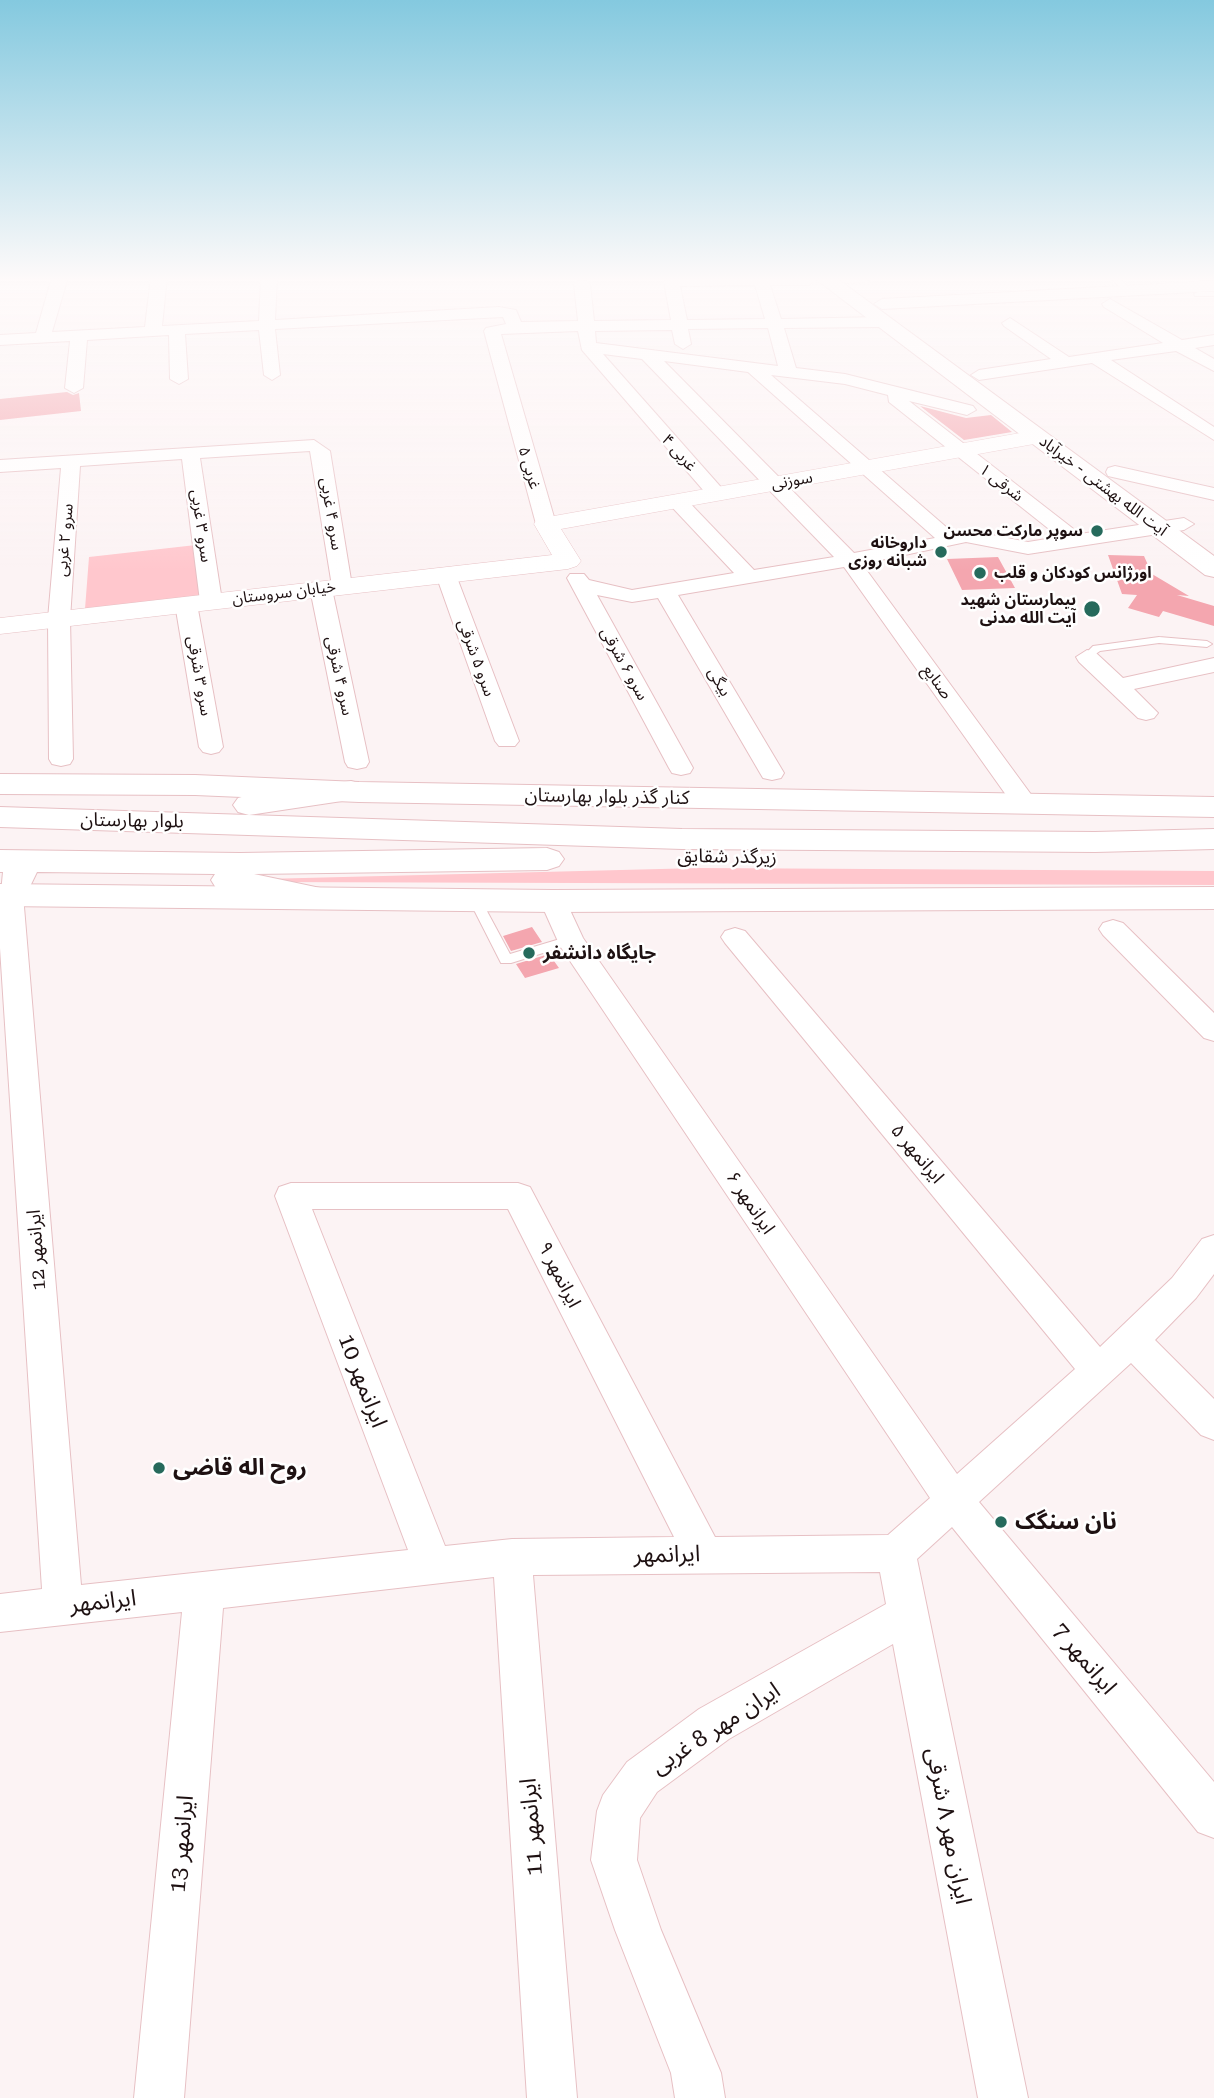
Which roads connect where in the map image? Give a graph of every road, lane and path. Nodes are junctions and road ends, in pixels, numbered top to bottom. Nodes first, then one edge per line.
1 (75, 375) edge
2 (179, 375) edge
3 (504, 375) edge
4 (612, 375) edge
5 (667, 375) edge
6 (761, 375) edge
7 (807, 375) edge
8 (970, 375) edge
9 (970, 375) edge
10 (1122, 375) edge
11 (179, 379) dead end
12 (74, 388) dead end
13 (887, 391) junction
14 (697, 406) junction
15 (967, 410) dead end
16 (645, 415) junction
17 (1048, 435) junction
18 (1214, 435) edge
19 (960, 451) junction
20 (190, 452) junction
21 (71, 460) junction
22 (0, 466) edge
23 (866, 467) junction
24 (1115, 472) junction
25 (772, 484) junction
26 (717, 494) junction
27 (1214, 494) edge
28 (677, 501) junction
29 (1198, 516) edge
30 (546, 524) junction
31 (1158, 527) junction
32 (948, 539) junction
33 (1076, 541) junction
34 (1214, 547) edge
35 (568, 561) junction
36 (849, 561) junction
37 (1214, 569) edge
38 (446, 575) junction
39 (747, 575) junction
40 (581, 585) junction
41 (332, 588) junction
42 (665, 591) junction
43 (199, 603) junction
44 (58, 619) junction
45 (0, 626) edge
46 (1212, 653) edge
47 (1087, 656) joint
48 (1119, 686) junction
49 (1146, 713) dead end
50 (507, 741) dead end
51 (211, 747) dead end
52 (61, 759) dead end
53 (681, 768) dead end
54 (772, 773) dead end
55 (354, 777) junction
56 (0, 784) edge
57 (1025, 803) junction
58 (1214, 807) edge
59 (0, 817) edge
60 (125, 821) junction
61 (265, 823) joint
62 (1214, 839) edge
63 (1214, 859) edge
64 (12, 861) edge
65 (137, 862) junction
66 (5, 895) edge
67 (313, 897) junction
68 (1214, 898) edge
69 (475, 900) junction
70 (553, 901) junction
71 (1113, 929) dead end
72 (735, 937) dead end
73 (570, 940) junction
74 (1214, 1031) edge
75 (291, 1196) joint
76 (1214, 1248) edge
77 (1132, 1340) junction
78 (1098, 1371) junction
79 (1214, 1424) edge
80 (954, 1501) junction
81 (896, 1553) junction
82 (704, 1555) junction
83 (512, 1557) junction
84 (433, 1565) junction
85 (204, 1590) junction
86 (63, 1606) junction
87 (0, 1613) edge
88 (906, 1615) junction
89 (1214, 1816) edge
90 (159, 2098) edge
91 (552, 2098) edge
92 (700, 2098) edge
93 (1003, 2098) edge

1 - 12 street
2 - 11 street
3 - 30 street, غربی ۵
4 - 16 street, غربی ۴
5 - 14 street, صنایع
6 - 23 street
7 - 13 street
8 - 17 main road, آیت الله بهشتی - خیرآباد
9 - 17 main road, آیت الله بهشتی - خیرآباد
10 - 18 street
13 - 15 street
13 - 19 street, شرقی ۱
14 - 16 street
14 - 25 street, صنایع
16 - 26 street, غربی ۴
17 - 19 street, سوزنی
17 - 24 main road, آیت الله بهشتی - خیرآباد
17 - 31 main road, آیت الله بهشتی - خیرآباد
19 - 23 street, سوزنی
19 - 33 street, شرقی ۱
20 - 21 street
20 - 41 street, سرو ۴ غربی
20 - 43 street, سرو ۳ غربی
21 - 22 street
21 - 44 street, سرو ۲ غربی
23 - 25 street, سوزنی
23 - 32 street
24 - 27 street
24 - 29 main road, آیت الله بهشتی - خیرآباد
25 - 26 street, سوزنی
25 - 36 street, صنایع
26 - 28 street, سوزنی
28 - 30 street, سوزنی
28 - 39 street
29 - 31 street
29 - 34 main road, آیت الله بهشتی - خیرآباد
30 - 35 street
31 - 33 street
31 - 37 main road, آیت الله بهشتی - خیرآباد
32 - 33 street
32 - 36 street
35 - 38 street, خیابان سروستان
35 - 40 street, سرو ۶ شرقی
36 - 39 street
36 - 57 street, صنایع
38 - 41 street, خیابان سروستان
38 - 50 street, سرو ۵ شرقی
39 - 42 street
40 - 42 street
40 - 53 street, سرو ۶ شرقی
41 - 43 street, خیابان سروستان
41 - 55 street, سرو ۴ شرقی
42 - 54 street, بیگی
43 - 44 street, خیابان سروستان
43 - 51 street, سرو ۳ شرقی
44 - 45 street, خیابان سروستان
44 - 52 street, سرو ۲ غربی
46 - 47 lane
46 - 48 street
47 - 48 street
48 - 49 street
55 - 56 main road, کنار گذر بلوار بهارستان
55 - 57 main road, کنار گذر بلوار بهارستان
55 - 60 main road
57 - 58 main road, کنار گذر بلوار بهارستان
59 - 60 main road, بلوار بهارستان
60 - 61 main road, بلوار بهارستان
61 - 62 main road, زیرگذر شقایق
63 - 65 main road, زیرگذر شقایق
64 - 65 main road
64 - 66 main road
65 - 67 main road
66 - 67 main road
66 - 86 street, ایرانمهر 12
67 - 69 main road
68 - 70 main road
69 - 70 main road
69 - 73 lane
70 - 73 street, ایرانمهر ۶
71 - 74 street
72 - 78 street, ایرانمهر ۵
73 - 80 street, ایرانمهر ۶
75 - 82 street, ایرانمهر ۹
75 - 84 street, ایرانمهر 10
76 - 77 street
77 - 78 street
77 - 79 street
78 - 80 street
80 - 81 street
80 - 89 street, ایرانمهر 7
81 - 82 street, ایرانمهر
81 - 88 street, ایران مهر ٨ شرقی
82 - 83 street, ایرانمهر
83 - 84 street, ایرانمهر
83 - 91 street, ایرانمهر 11
84 - 85 street, ایرانمهر
85 - 86 street, ایرانمهر
85 - 90 street, ایرانمهر 13
86 - 87 street, ایرانمهر
88 - 92 street, ایران مهر 8 غربی
88 - 93 street, ایران مهر ٨ شرقی

